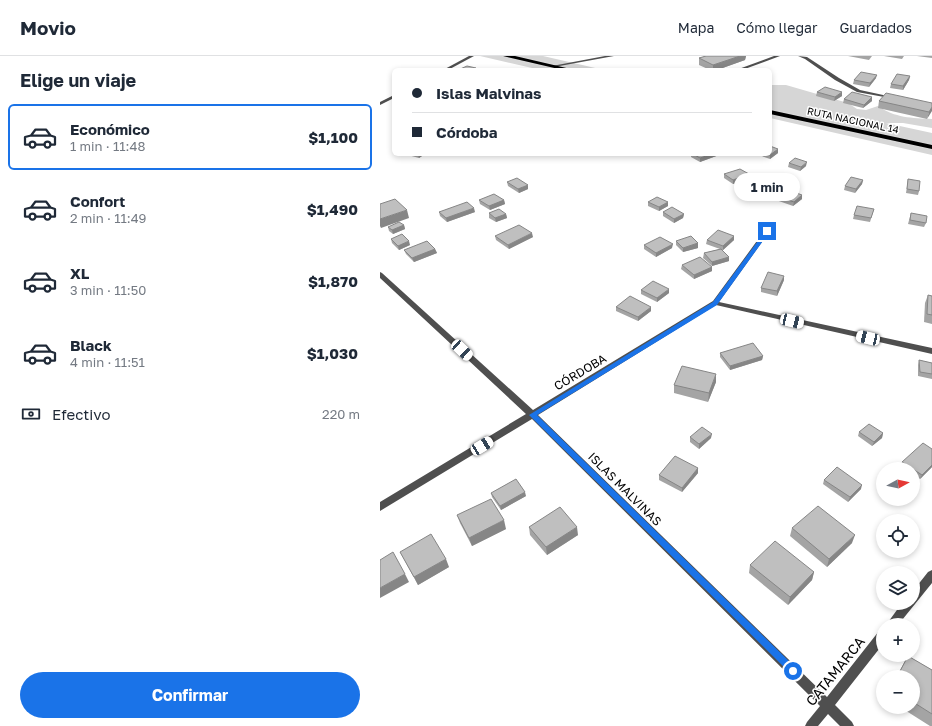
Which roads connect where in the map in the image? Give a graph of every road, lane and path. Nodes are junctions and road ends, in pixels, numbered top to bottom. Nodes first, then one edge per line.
1 (472, 56) edge
2 (506, 56) edge
3 (612, 56) edge
4 (778, 56) edge
5 (800, 56) edge
6 (554, 66) junction
7 (449, 68) edge
8 (563, 68) edge
9 (744, 68) edge
10 (392, 97) edge
11 (898, 99) edge
12 (380, 104) edge
13 (772, 112) edge
14 (932, 147) edge
15 (767, 231) dead end
16 (380, 274) edge
17 (715, 303) junction
18 (932, 351) edge
19 (533, 415) junction
20 (380, 507) edge
21 (932, 575) edge
22 (920, 590) edge
23 (904, 610) edge
24 (897, 618) edge
25 (876, 644) edge
26 (827, 705) junction
27 (811, 726) edge
28 (848, 726) edge

1 - 7 street
2 - 6 highway
3 - 6 street
4 - 9 street
5 - 11 street
6 - 8 highway
10 - 12 street
13 - 14 highway, RUTA NACIONAL 14
15 - 17 street, CÓRDOBA
16 - 19 street, ISLAS MALVINAS
17 - 18 street
17 - 19 street, CÓRDOBA
19 - 20 street, CÓRDOBA
19 - 26 street, ISLAS MALVINAS
21 - 22 street
23 - 24 street
25 - 26 street, CATAMARCA
26 - 27 street, CATAMARCA
26 - 28 street, ISLAS MALVINAS

